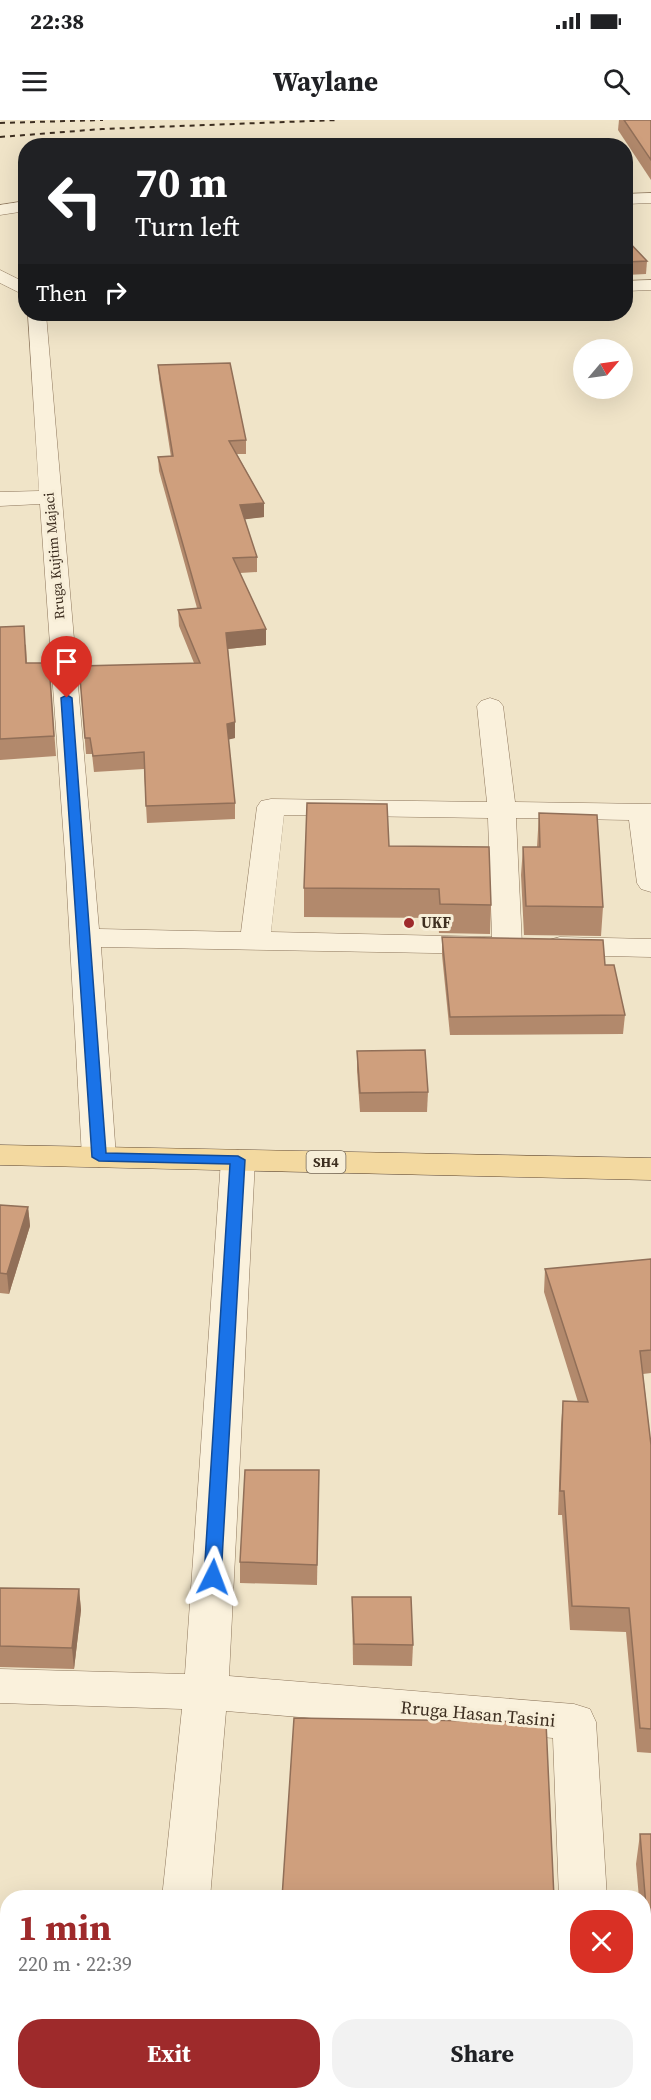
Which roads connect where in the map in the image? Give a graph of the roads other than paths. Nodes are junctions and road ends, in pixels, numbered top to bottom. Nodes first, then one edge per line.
1 (651, 198) edge
2 (633, 199) edge
3 (18, 207) edge
4 (0, 210) edge
5 (0, 275) edge
6 (633, 287) edge
7 (649, 289) edge
8 (18, 294) edge
9 (28, 321) edge
10 (48, 497) junction
11 (0, 499) edge
12 (490, 706) dead end
13 (502, 809) junction
14 (646, 812) edge
15 (651, 883) edge
16 (85, 938) junction
17 (255, 940) junction
18 (507, 945) junction
19 (651, 948) edge
20 (0, 1155) edge
21 (99, 1157) junction
22 (238, 1160) junction
23 (651, 1169) edge
24 (0, 1686) edge
25 (206, 1692) junction
26 (187, 1890) edge
27 (583, 1890) edge

1 - 2 street
3 - 4 street
5 - 8 street, Rruga Kujtim Majaci
6 - 7 street
9 - 10 street, Rruga Kujtim Majaci
10 - 11 street
10 - 16 street, Rruga Kujtim Majaci
12 - 13 street
13 - 14 street
13 - 17 street
13 - 18 street
14 - 15 street
16 - 17 street
16 - 21 street, Rruga Kujtim Majaci
17 - 18 street
18 - 19 street
20 - 21 main road, SH4
21 - 22 main road, SH4
22 - 23 main road, SH4
22 - 25 street
24 - 25 street, Rruga Hasan Tasini
25 - 26 street
25 - 27 street, Rruga Hasan Tasini

